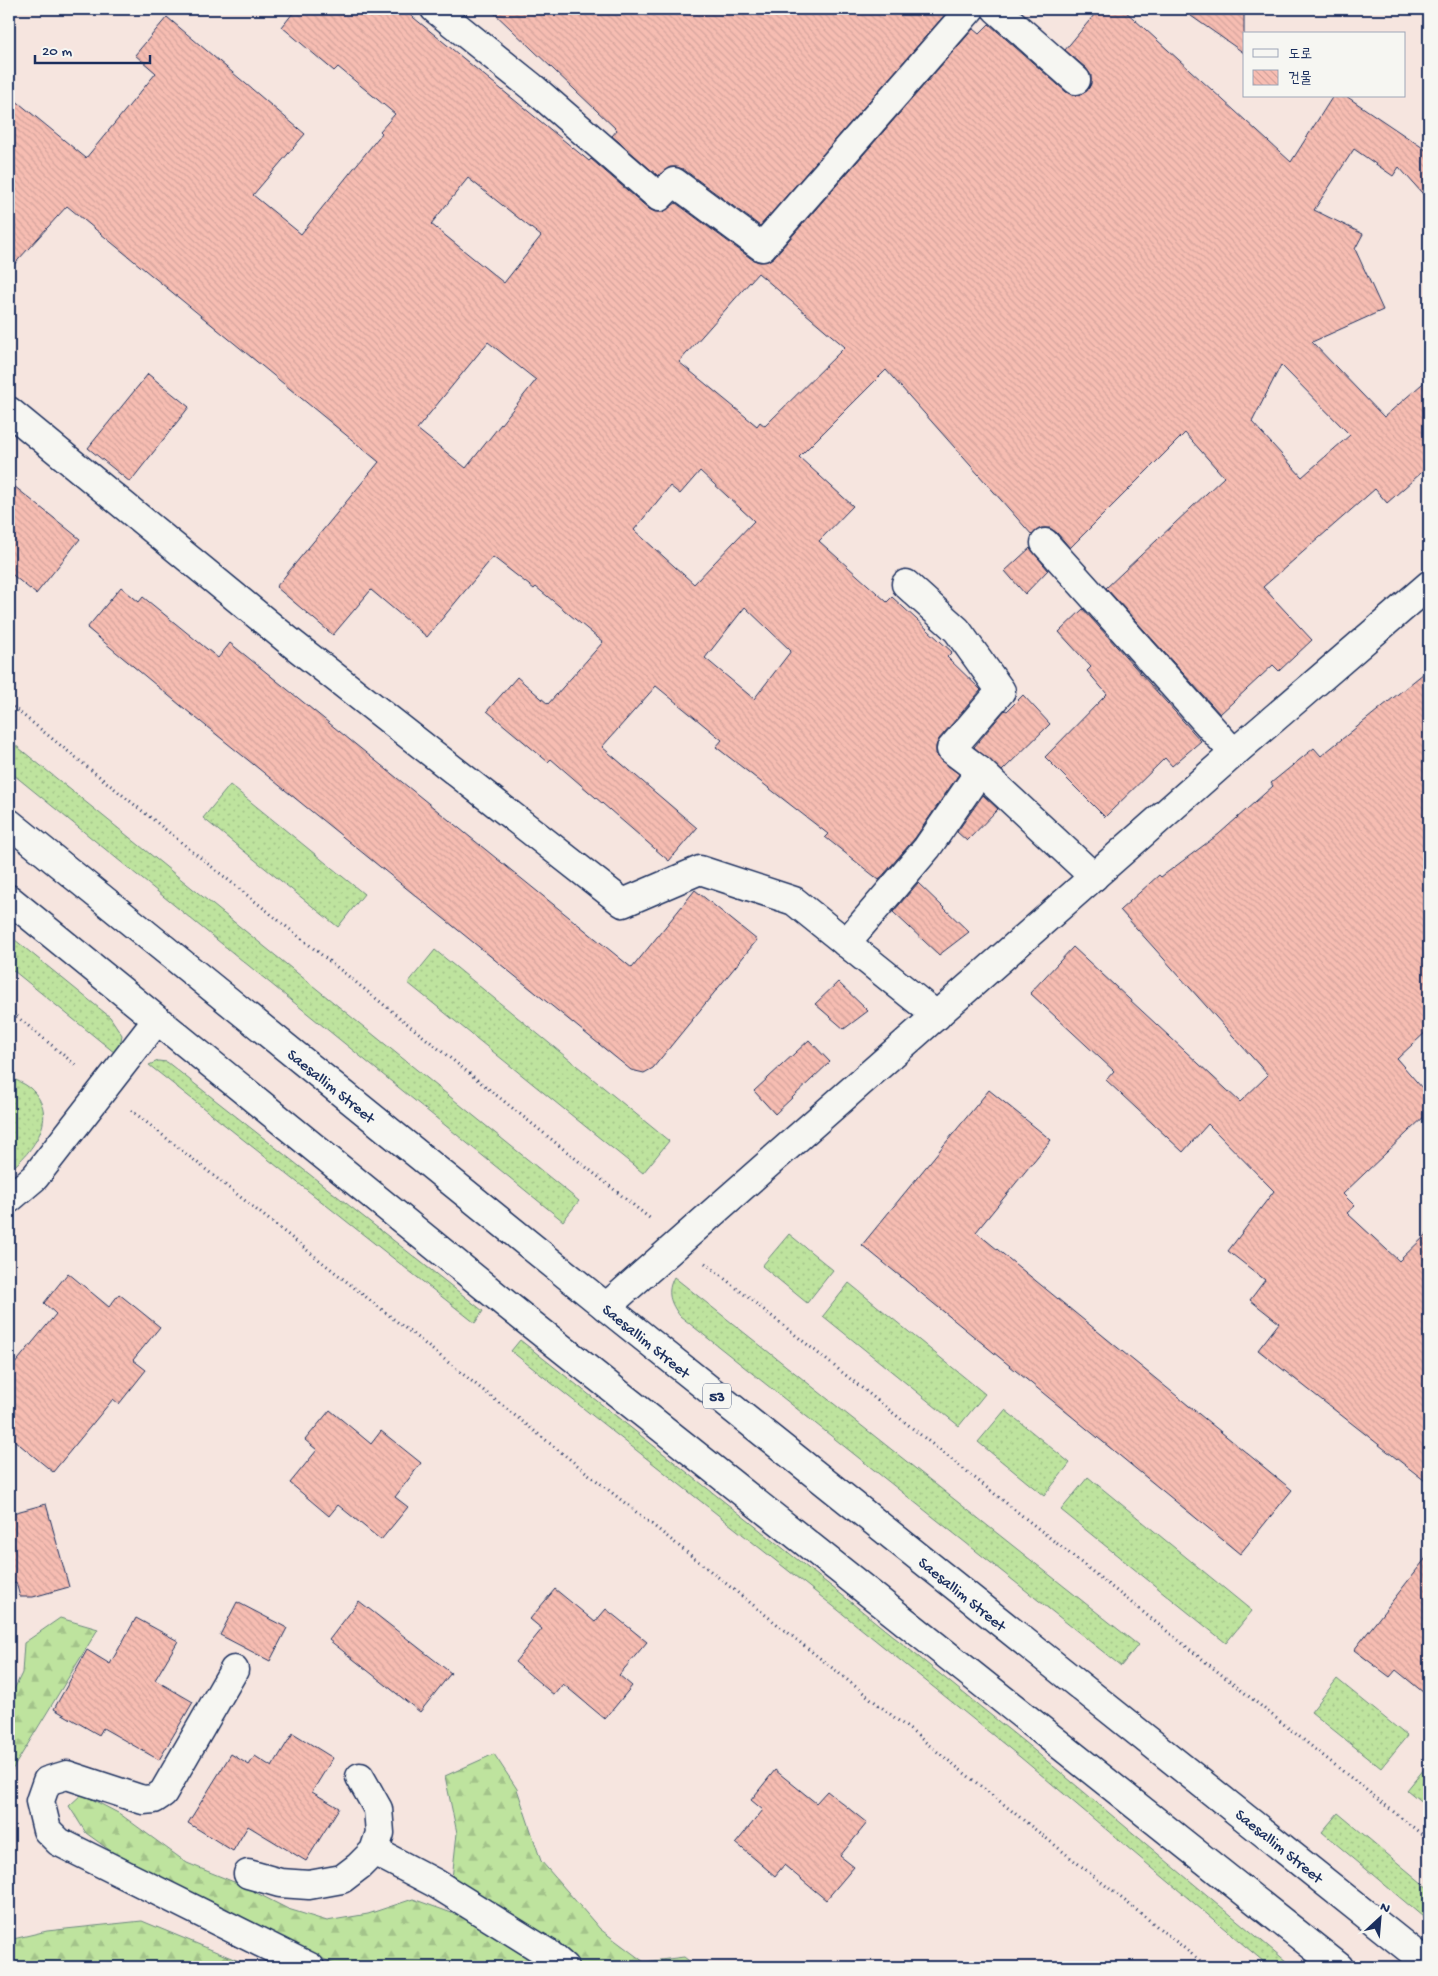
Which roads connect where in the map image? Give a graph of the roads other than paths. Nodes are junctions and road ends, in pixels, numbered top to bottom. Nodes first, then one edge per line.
1 (970, 9) edge
2 (996, 9) edge
3 (446, 12) edge
4 (1076, 80) dead end
5 (9, 411) edge
6 (1045, 542) dead end
7 (906, 584) dead end
8 (1429, 585) edge
9 (1234, 753) junction
10 (980, 771) junction
11 (9, 823) edge
12 (1094, 877) junction
13 (9, 898) edge
14 (846, 943) junction
15 (937, 1016) junction
16 (157, 1020) junction
17 (9, 1199) edge
18 (606, 1307) junction
19 (234, 1670) dead end
20 (360, 1777) dead end
21 (374, 1851) junction
22 (248, 1874) dead end
23 (1429, 1965) edge
24 (310, 1967) edge
25 (564, 1967) edge
26 (1340, 1967) edge

1 - 3 street
2 - 4 street
5 - 14 street
6 - 9 street
7 - 10 street
8 - 9 street
9 - 12 street
10 - 12 street
10 - 14 street
11 - 18 street, Saesallim Street / 53
12 - 15 street
13 - 16 street
14 - 15 street
15 - 18 street
16 - 17 street
16 - 26 street
18 - 23 street, Saesallim Street / 53
19 - 24 street
20 - 21 street
21 - 22 street
21 - 25 street

